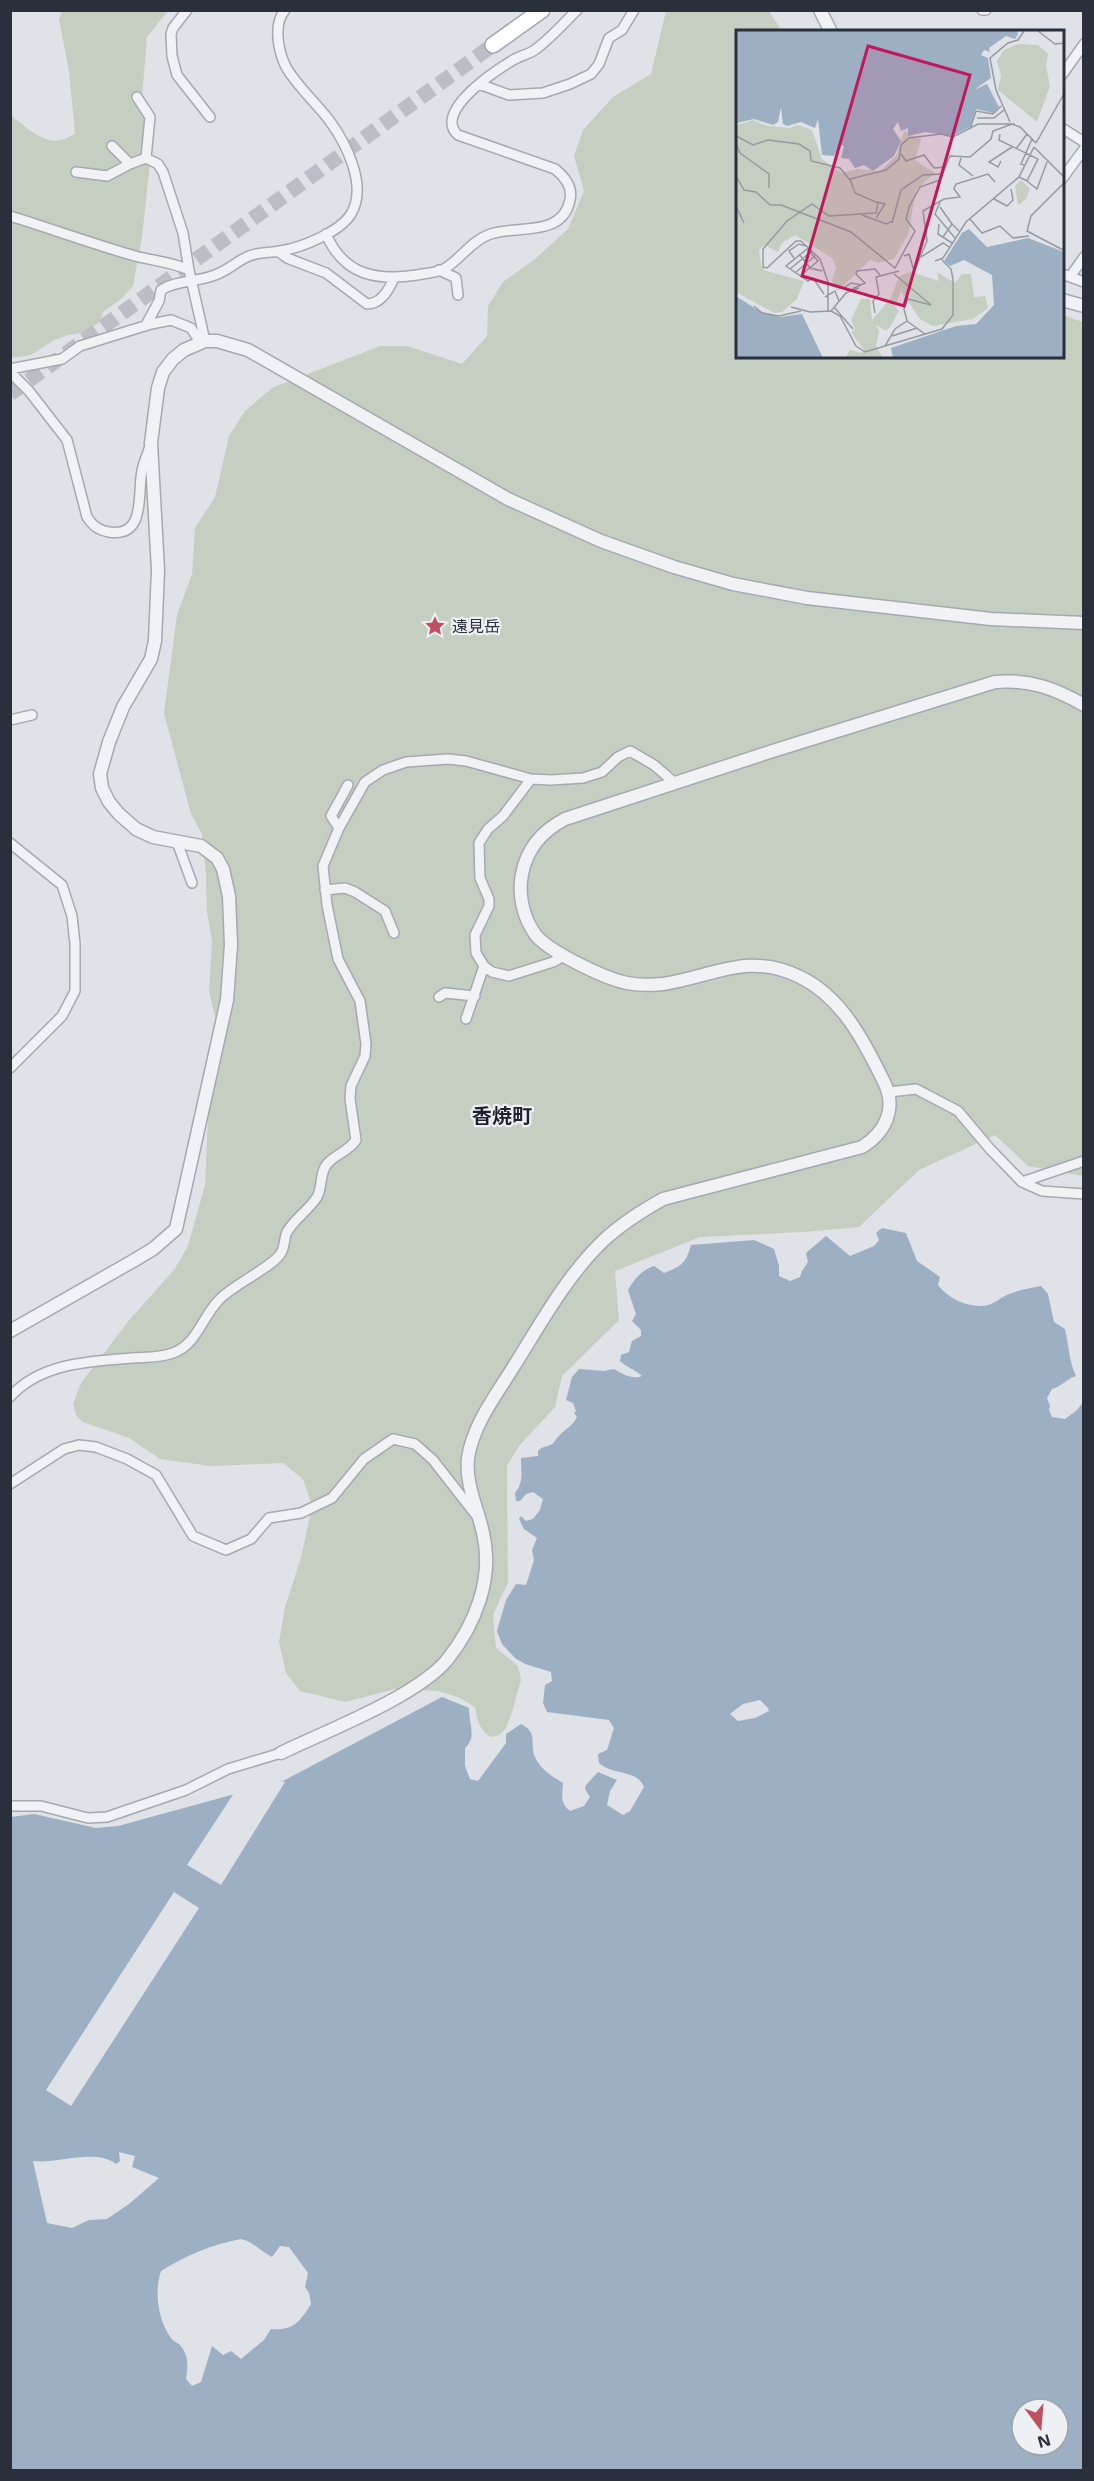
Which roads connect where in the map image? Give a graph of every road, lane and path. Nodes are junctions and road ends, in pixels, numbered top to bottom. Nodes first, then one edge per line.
1 (187, 10) edge
2 (285, 10) edge
3 (542, 10) edge
4 (577, 10) edge
5 (634, 10) edge
6 (820, 10) edge
7 (830, 30) edge
8 (493, 45) tunnel mouth
9 (1083, 45) edge
10 (1064, 72) edge
11 (479, 84) junction
12 (137, 97) dead end
13 (210, 117) dead end
14 (1064, 129) edge
15 (1083, 142) edge
16 (112, 146) dead end
17 (1083, 149) edge
18 (146, 158) junction
19 (130, 164) junction
20 (76, 172) dead end
21 (1064, 175) edge
22 (10, 216) edge
23 (326, 234) junction
24 (279, 252) junction
25 (1083, 257) edge
26 (189, 270) junction
27 (439, 270) junction
28 (1066, 275) edge
29 (394, 279) junction
30 (192, 281) junction
31 (1083, 282) edge
32 (458, 295) dead end
33 (1064, 301) edge
34 (1083, 306) edge
35 (146, 326) junction
36 (202, 342) junction
37 (10, 371) edge
38 (151, 443) junction
39 (1083, 623) edge
40 (1083, 705) edge
41 (32, 715) dead end
42 (10, 720) edge
43 (531, 779) junction
44 (675, 783) junction
45 (348, 785) dead end
46 (339, 828) junction
47 (177, 842) junction
48 (10, 843) edge
49 (192, 883) dead end
50 (325, 890) junction
51 (394, 933) dead end
52 (564, 956) junction
53 (484, 966) junction
54 (475, 996) junction
55 (439, 997) dead end
56 (466, 1019) dead end
57 (10, 1068) edge
58 (889, 1092) junction
59 (1083, 1161) edge
60 (1022, 1182) junction
61 (1083, 1194) edge
62 (10, 1330) edge
63 (10, 1397) edge
64 (10, 1484) edge
65 (479, 1518) junction
66 (282, 1753) joint
67 (10, 1806) edge

1 - 13 street
2 - 23 street
3 - 8 main road
4 - 11 street
5 - 11 street
6 - 7 street
9 - 10 street
11 - 27 street
12 - 18 street
14 - 15 street
16 - 19 street
17 - 21 street
18 - 19 street
18 - 26 street
19 - 20 street
22 - 26 street
23 - 24 street
23 - 29 street
24 - 29 street
24 - 30 street
25 - 28 street
26 - 30 street
27 - 29 street
27 - 32 street
28 - 31 street
30 - 35 street
30 - 36 street
33 - 34 street
35 - 36 street
35 - 37 street
36 - 38 street
36 - 39 street
37 - 38 street
38 - 47 street
40 - 44 street
41 - 42 street
43 - 44 street
43 - 46 street
43 - 53 street
44 - 52 street
45 - 46 street
46 - 50 street
47 - 49 street
47 - 62 street
48 - 57 street
50 - 51 street
50 - 63 street
52 - 53 street
52 - 58 street
53 - 54 street
54 - 55 street
54 - 56 street
58 - 60 street
58 - 65 street
59 - 60 street
60 - 61 street
64 - 65 street
65 - 66 street
66 - 67 street

